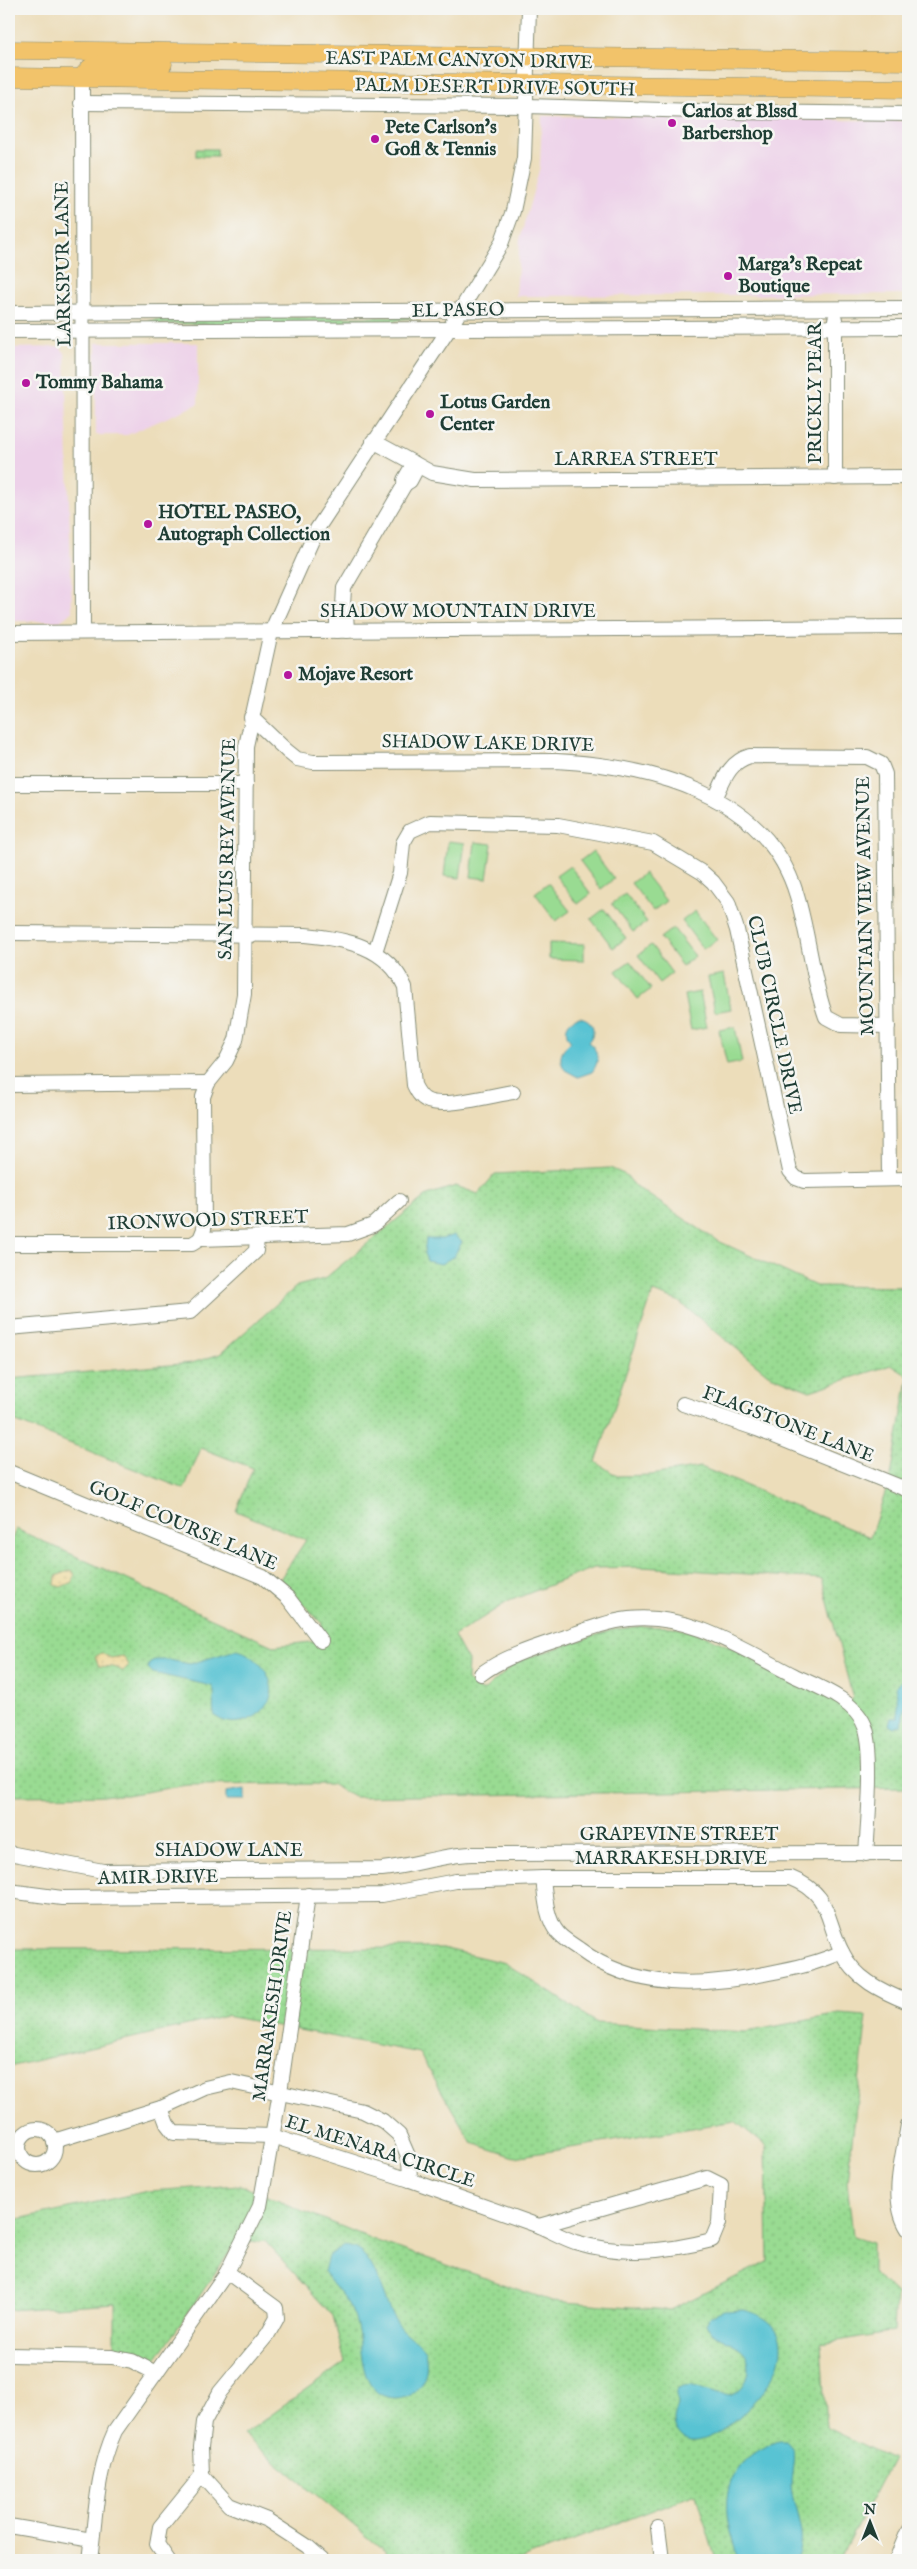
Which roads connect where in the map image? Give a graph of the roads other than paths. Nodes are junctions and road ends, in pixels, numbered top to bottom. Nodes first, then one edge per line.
1 (529, 9) edge
2 (9, 50) edge
3 (198, 53) junction
4 (528, 57) junction
5 (908, 61) edge
6 (9, 77) edge
7 (82, 77) junction
8 (528, 83) junction
9 (908, 89) edge
10 (81, 103) junction
11 (527, 106) junction
12 (908, 114) edge
13 (835, 308) junction
14 (908, 308) edge
15 (461, 310) junction
16 (9, 313) edge
17 (83, 313) junction
18 (70, 323) dead end
19 (9, 325) edge
20 (835, 327) junction
21 (908, 327) edge
22 (449, 329) junction
23 (9, 331) edge
24 (84, 331) junction
25 (373, 441) junction
26 (416, 464) junction
27 (908, 477) edge
28 (835, 478) junction
29 (908, 627) edge
30 (342, 631) junction
31 (9, 632) edge
32 (83, 632) junction
33 (271, 632) junction
34 (251, 717) junction
35 (9, 784) edge
36 (246, 784) junction
37 (715, 798) junction
38 (9, 933) edge
39 (245, 933) junction
40 (375, 952) junction
41 (888, 1026) junction
42 (208, 1083) junction
43 (9, 1084) edge
44 (513, 1092) dead end
45 (889, 1178) junction
46 (908, 1178) edge
47 (399, 1201) dead end
48 (257, 1237) junction
49 (200, 1239) junction
50 (9, 1244) edge
51 (9, 1328) edge
52 (683, 1404) dead end
53 (9, 1472) edge
54 (908, 1490) edge
55 (321, 1641) dead end
56 (481, 1674) dead end
57 (9, 1853) edge
58 (908, 1853) edge
59 (866, 1854) junction
60 (450, 1855) joint
61 (543, 1878) junction
62 (9, 1891) edge
63 (308, 1895) junction
64 (842, 1952) junction
65 (908, 2002) edge
66 (280, 2092) junction
67 (161, 2108) junction
68 (908, 2125) edge
69 (272, 2136) junction
70 (54, 2141) dead end
71 (410, 2180) junction
72 (539, 2226) junction
73 (908, 2229) edge
74 (227, 2272) junction
75 (9, 2355) edge
76 (156, 2373) junction
77 (202, 2475) junction
78 (9, 2526) edge
79 (658, 2528) dead end
80 (908, 2531) edge
81 (92, 2540) junction
82 (90, 2560) edge
83 (168, 2560) edge
84 (323, 2560) edge
85 (662, 2560) edge
86 (896, 2560) edge

1 - 4 street, SAN LUIS REY AVENUE
2 - 3 main road, EAST PALM CANYON DRIVE
3 - 4 main road, EAST PALM CANYON DRIVE
3 - 7 main road
4 - 5 main road, EAST PALM CANYON DRIVE
4 - 8 street, SAN LUIS REY AVENUE
6 - 7 main road, EAST PALM CANYON DRIVE
7 - 8 main road, EAST PALM CANYON DRIVE
7 - 10 street, LARKSPUR LANE
8 - 9 main road, EAST PALM CANYON DRIVE
8 - 11 street, SAN LUIS REY AVENUE
10 - 11 street, PALM DESERT DRIVE SOUTH
10 - 17 street, LARKSPUR LANE
11 - 12 street, PALM DESERT DRIVE SOUTH
11 - 15 street, SAN LUIS REY AVENUE
13 - 14 street, EL PASEO
13 - 15 street, EL PASEO
13 - 20 street, PRICKLY PEAR
15 - 17 street, EL PASEO
15 - 22 street, SAN LUIS REY AVENUE
16 - 17 street, EL PASEO
17 - 24 street, LARKSPUR LANE
18 - 19 street
20 - 21 street, EL PASEO
20 - 22 street, EL PASEO
20 - 28 street, PRICKLY PEAR
22 - 24 street, EL PASEO
22 - 25 street, SAN LUIS REY AVENUE
23 - 24 street, EL PASEO
24 - 32 street, LARKSPUR LANE
25 - 26 street, LARREA STREET
25 - 33 street, SAN LUIS REY AVENUE
26 - 28 street, LARREA STREET
26 - 30 street
27 - 28 street, LARREA STREET
29 - 30 street, SHADOW MOUNTAIN DRIVE
30 - 33 street, SHADOW MOUNTAIN DRIVE
31 - 32 street, SHADOW MOUNTAIN DRIVE
32 - 33 street, SHADOW MOUNTAIN DRIVE
33 - 34 street, SAN LUIS REY AVENUE
34 - 36 street, SAN LUIS REY AVENUE
34 - 37 street, SHADOW LAKE DRIVE
35 - 36 street
36 - 39 street, SAN LUIS REY AVENUE
37 - 41 street, SHADOW LAKE DRIVE
37 - 41 street, MOUNTAIN VIEW AVENUE
38 - 39 street
39 - 40 street
39 - 42 street, SAN LUIS REY AVENUE
40 - 44 street
40 - 45 street, CLUB CIRCLE DRIVE
41 - 45 street, MOUNTAIN VIEW AVENUE
42 - 43 street
42 - 49 street, SAN LUIS REY AVENUE
45 - 46 street, CLUB CIRCLE DRIVE
47 - 48 street, IRONWOOD STREET
48 - 49 street, IRONWOOD STREET
48 - 51 street
49 - 50 street, IRONWOOD STREET
52 - 54 street, FLAGSTONE LANE
53 - 55 street, GOLF COURSE LANE
56 - 59 street
57 - 60 street, SHADOW LANE
58 - 59 street, GRAPEVINE STREET
59 - 60 street, GRAPEVINE STREET
61 - 63 street, MARRAKESH DRIVE
61 - 64 street, MARRAKESH DRIVE
61 - 64 street
62 - 63 street, AMIR DRIVE
63 - 66 street, MARRAKESH DRIVE
64 - 65 street, MARRAKESH DRIVE
66 - 67 street
66 - 69 street, MARRAKESH DRIVE
66 - 71 street
67 - 69 street, EL MENARA CIRCLE
67 - 70 street
68 - 73 street
69 - 71 street, EL MENARA CIRCLE
69 - 74 street, MARRAKESH DRIVE
71 - 72 street, EL MENARA CIRCLE
72 - 72 street, EL MENARA CIRCLE
74 - 76 street, MARRAKESH DRIVE
74 - 77 street
75 - 76 street
76 - 81 street, MARRAKESH DRIVE
77 - 83 street
77 - 84 street
78 - 81 street
79 - 85 street
80 - 86 street
81 - 82 street, MARRAKESH DRIVE

